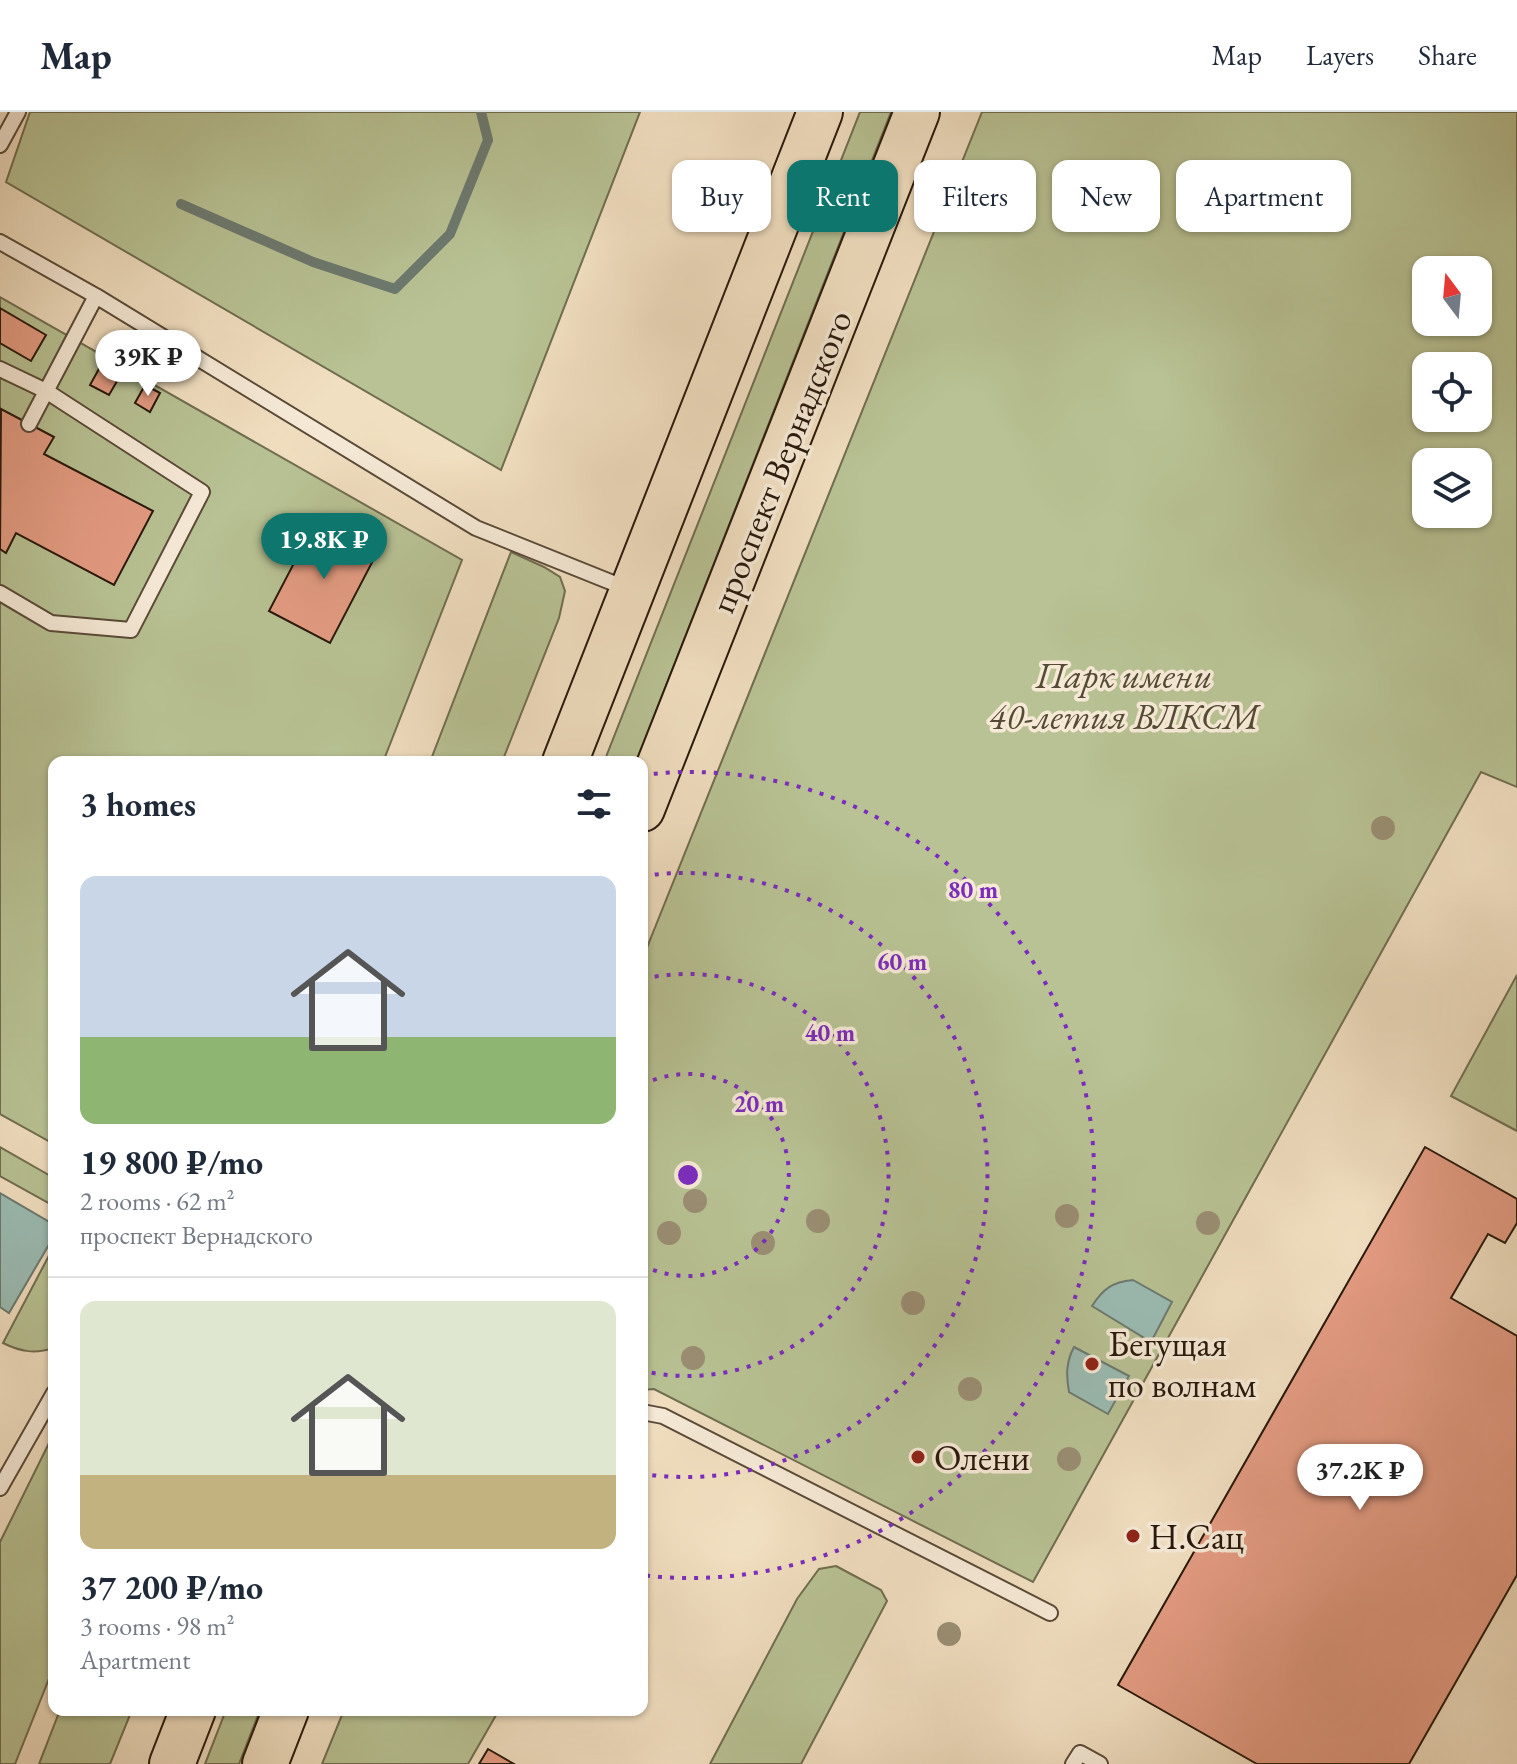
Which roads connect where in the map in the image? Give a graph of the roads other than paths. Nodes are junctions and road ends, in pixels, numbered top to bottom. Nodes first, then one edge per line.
1 (18, 112) edge
2 (820, 112) edge
3 (917, 112) edge
4 (0, 145) edge
5 (0, 242) edge
6 (96, 296) junction
7 (0, 369) edge
8 (46, 391) junction
9 (29, 424) dead end
10 (633, 590) junction
11 (0, 593) edge
12 (567, 756) edge
13 (648, 794) edge
14 (48, 1404) edge
15 (648, 1413) edge
16 (0, 1488) edge
17 (1050, 1613) dead end
18 (191, 1716) edge
19 (284, 1716) edge
20 (172, 1764) edge
21 (265, 1764) edge
22 (1073, 1764) edge
23 (1100, 1764) edge

1 - 4 lane
2 - 10 main road
3 - 13 main road, проспект Вернадского
5 - 6 lane
6 - 8 lane
6 - 10 lane
7 - 8 lane
8 - 9 lane
8 - 11 lane
10 - 12 main road
14 - 16 lane
15 - 17 lane
18 - 20 main road
19 - 21 main road
22 - 23 lane

